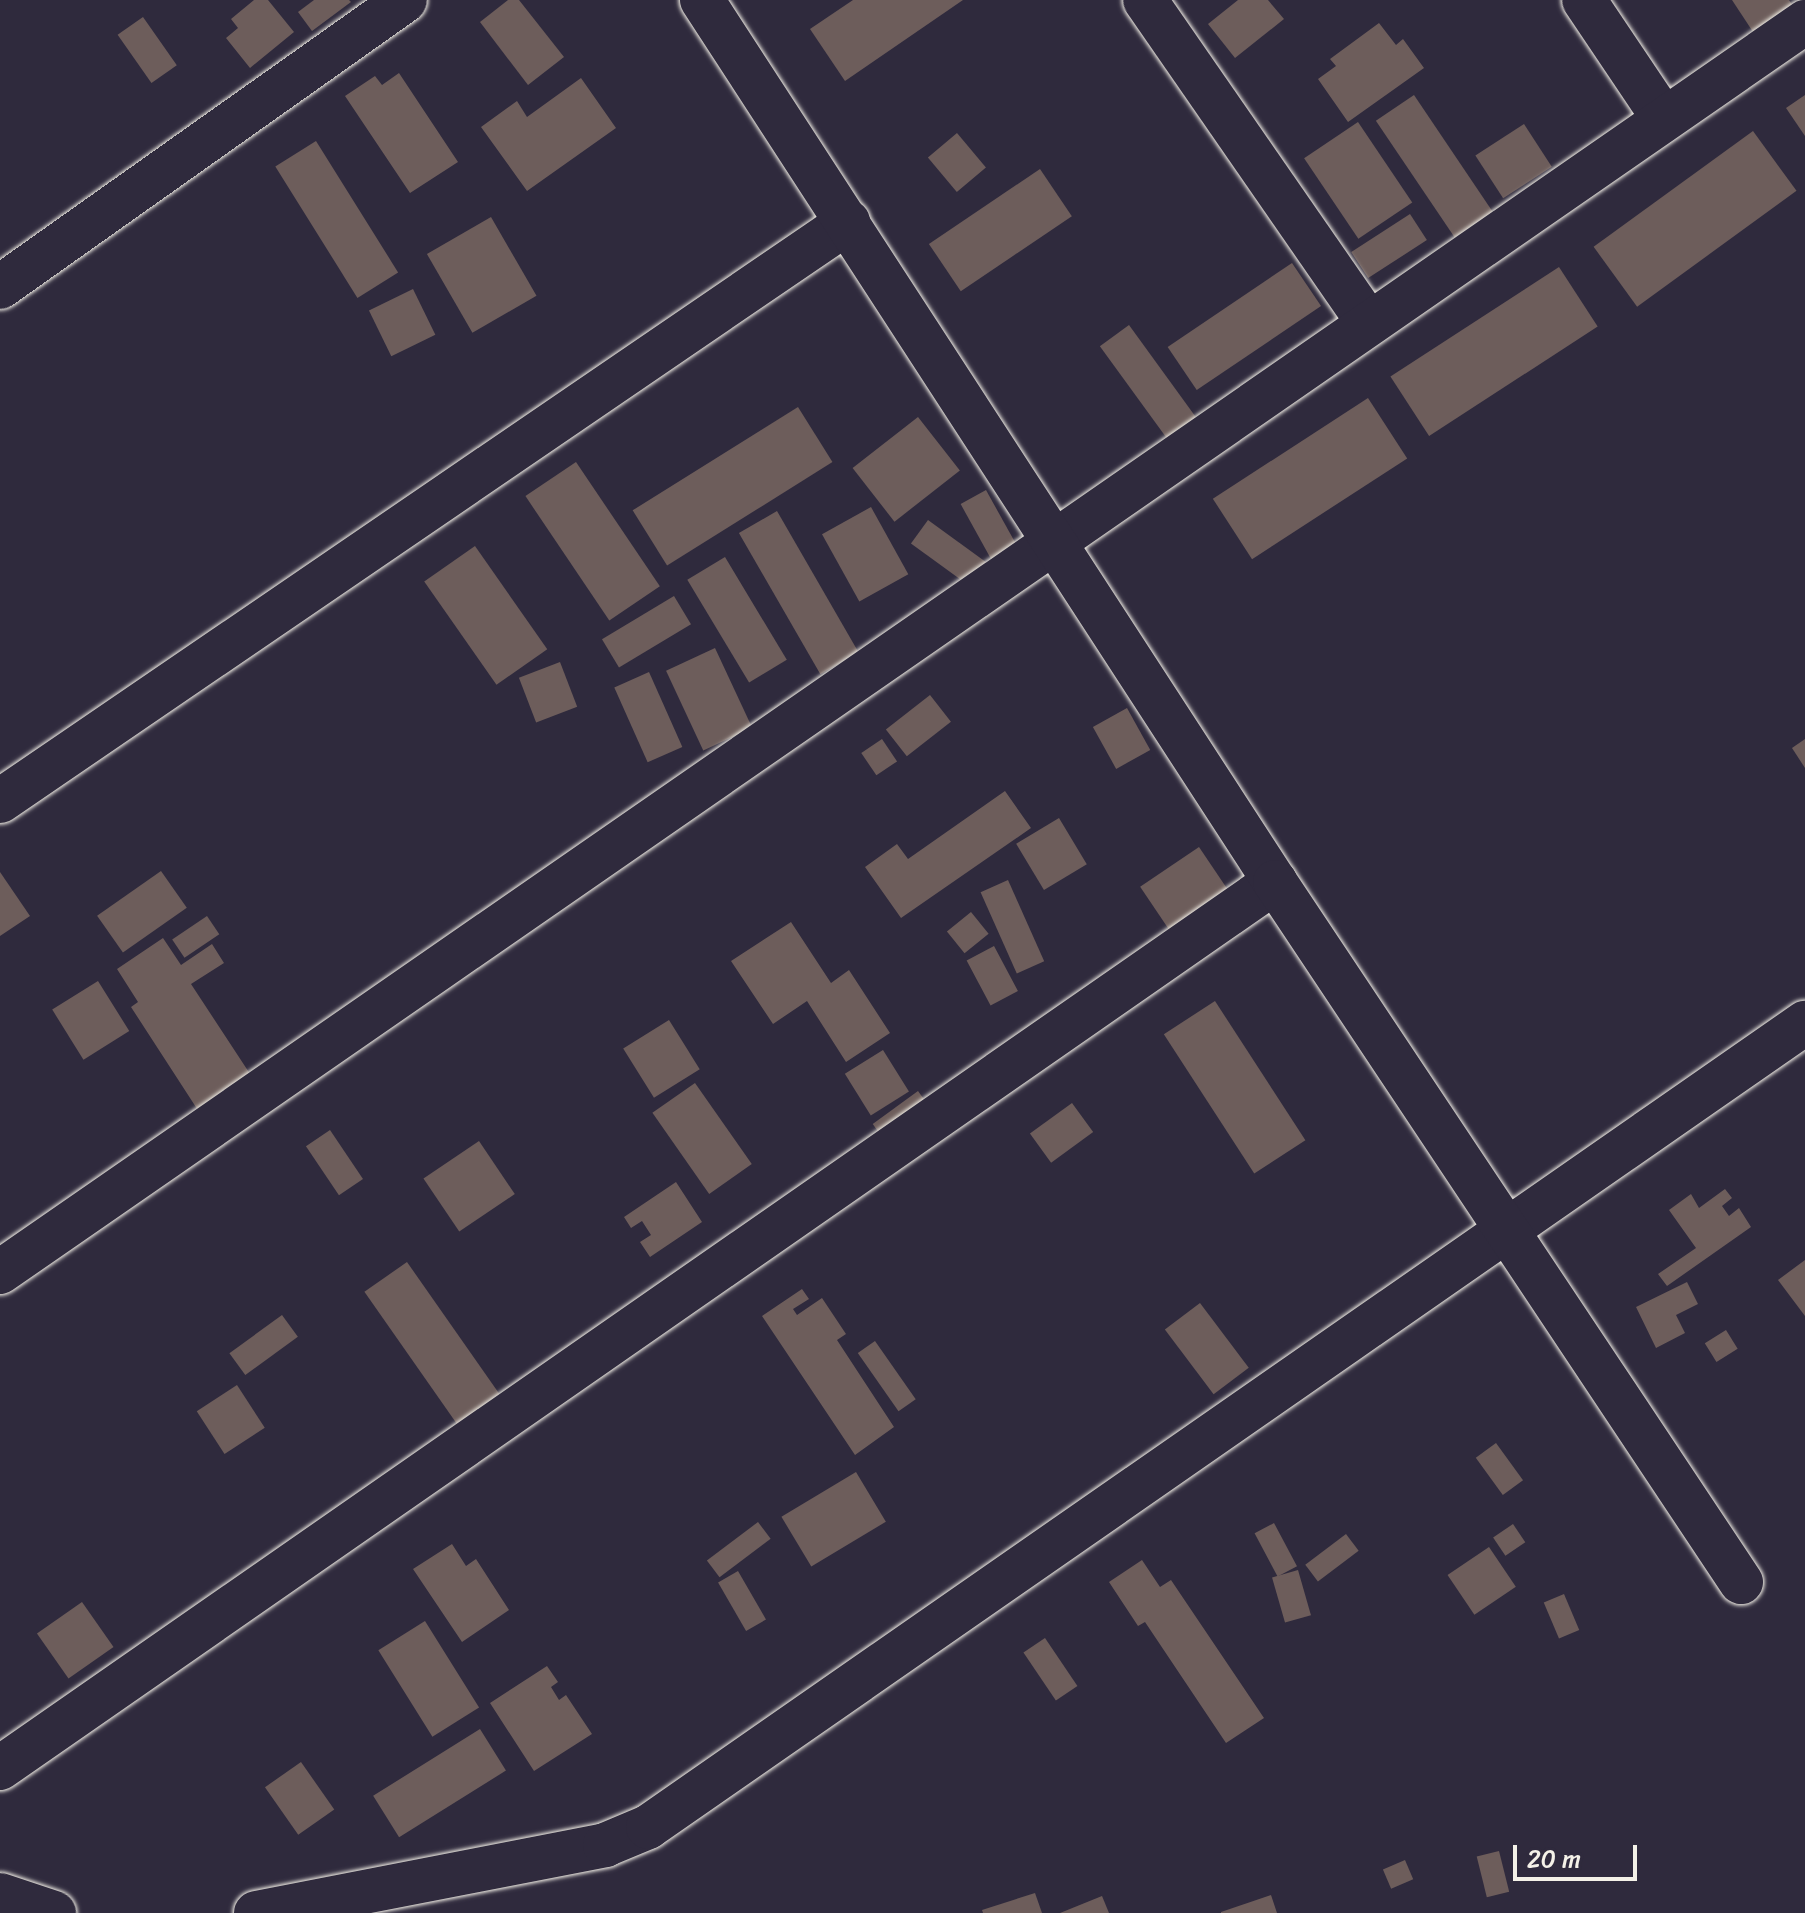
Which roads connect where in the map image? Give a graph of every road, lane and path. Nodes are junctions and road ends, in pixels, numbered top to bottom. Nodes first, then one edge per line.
1 (405, 0) edge
2 (702, 0) edge
3 (1145, 0) edge
4 (1584, 0) edge
5 (1805, 22) edge
6 (1664, 119) junction
7 (848, 222) junction
8 (0, 287) edge
9 (1368, 322) junction
10 (1055, 537) junction
11 (0, 801) edge
12 (1275, 882) junction
13 (1805, 1023) edge
14 (1509, 1229) junction
15 (0, 1272) edge
16 (1741, 1582) dead end
17 (0, 1768) edge
18 (0, 1895) edge
19 (54, 1913) edge
20 (256, 1913) edge

1 - 8 street
2 - 7 street
3 - 9 street
4 - 6 street
5 - 6 street
6 - 9 street
7 - 10 street
7 - 11 street
9 - 10 street
10 - 12 street
10 - 15 street
12 - 14 street
12 - 17 street
13 - 14 street
14 - 16 street
14 - 20 street
18 - 19 street

